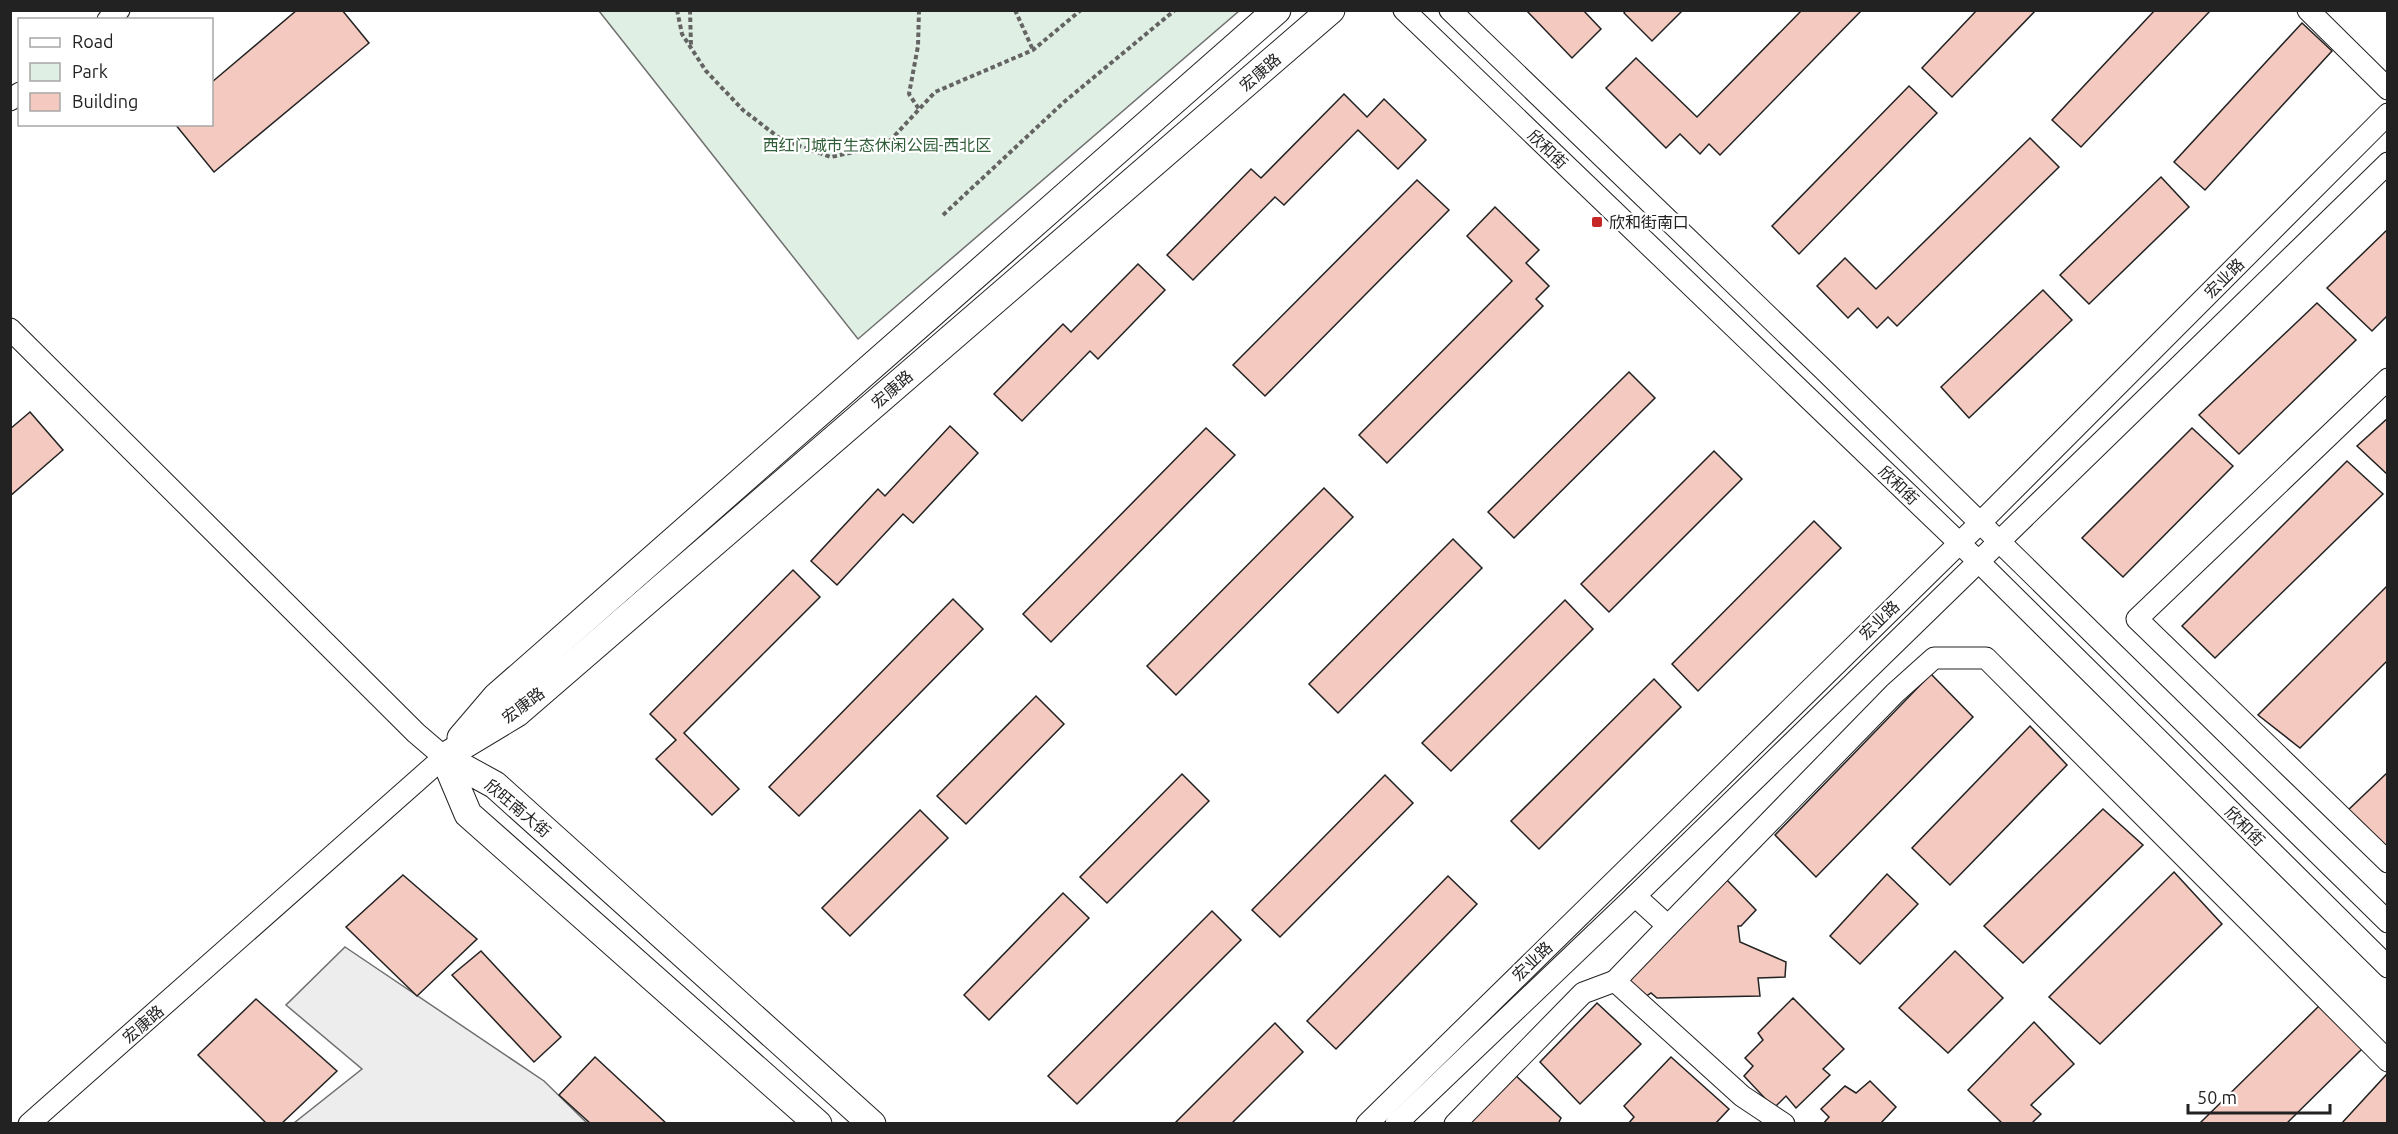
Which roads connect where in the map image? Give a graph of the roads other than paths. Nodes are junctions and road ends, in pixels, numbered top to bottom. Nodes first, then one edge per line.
1 (1277, 10) edge
2 (1331, 10) edge
3 (1404, 10) edge
4 (1450, 10) edge
5 (2308, 10) edge
6 (2388, 88) edge
7 (2388, 114) edge
8 (1558, 116) junction
9 (1535, 137) junction
10 (2388, 163) edge
11 (10, 328) edge
12 (1824, 370) junction
13 (2388, 379) edge
14 (1802, 392) junction
15 (1979, 524) junction
16 (1958, 542) junction
17 (1998, 543) junction
18 (1978, 561) junction
19 (2141, 723) junction
20 (2187, 727) junction
21 (444, 757) junction
22 (2388, 862) edge
23 (1635, 896) junction
24 (2388, 922) edge
25 (1668, 926) junction
26 (2388, 968) edge
27 (1615, 981) junction
28 (2388, 1061) edge
29 (29, 1124) edge
30 (818, 1124) edge
31 (872, 1124) edge
32 (1366, 1124) edge
33 (1396, 1124) edge
34 (1455, 1124) edge
35 (1784, 1124) edge

1 - 21 main road, 宏康路
2 - 21 main road, 宏康路
3 - 9 street, 欣和街
4 - 8 street, 欣和街
5 - 6 street
7 - 15 street, 宏业路
8 - 9 street
8 - 12 street, 欣和街
9 - 14 street, 欣和街
10 - 17 street, 宏业路
11 - 21 street
12 - 14 street
12 - 15 street, 欣和街
13 - 22 street
14 - 16 street, 欣和街
15 - 16 street, 宏业路
15 - 17 street, 欣和街
16 - 18 street, 欣和街
16 - 32 street, 宏业路
17 - 18 street, 宏业路
17 - 20 street, 欣和街
18 - 19 street, 欣和街
18 - 23 street, 宏业路
19 - 20 street
19 - 26 street, 欣和街
20 - 24 street, 欣和街
21 - 29 street, 宏康路
21 - 30 main road, 欣旺南大街
21 - 31 main road, 欣旺南大街
23 - 25 street
23 - 33 street, 宏业路
25 - 27 street
25 - 28 street
27 - 34 street
27 - 35 street

